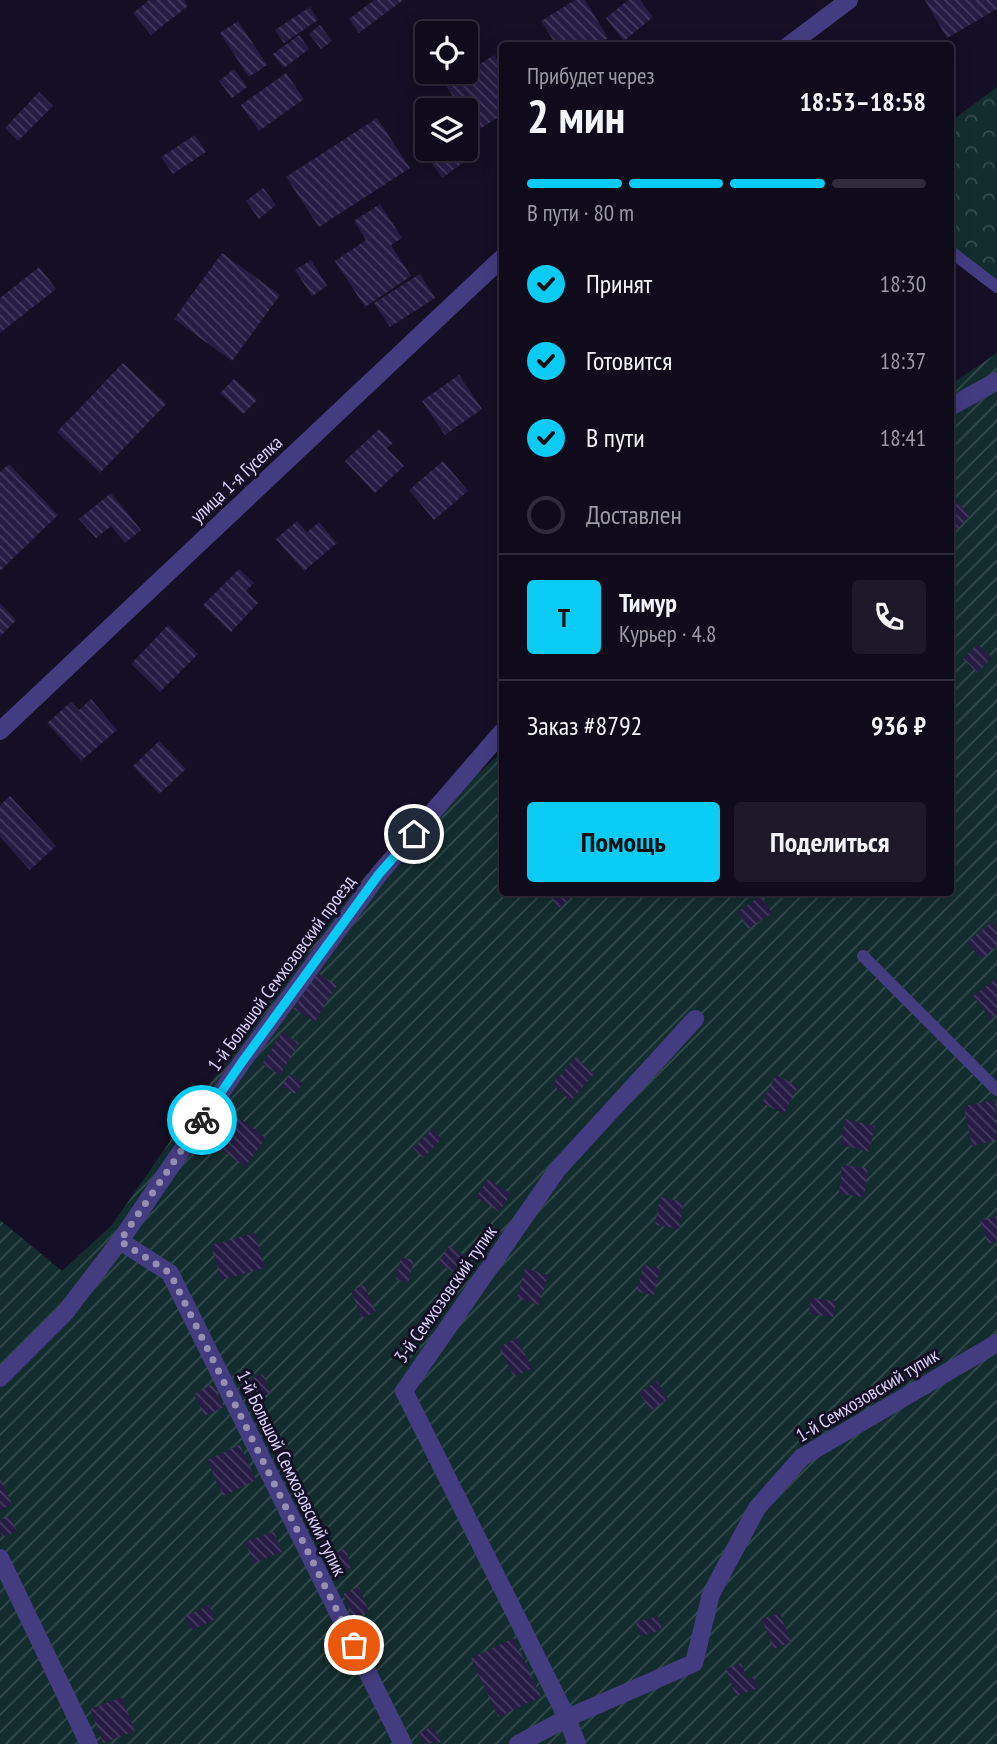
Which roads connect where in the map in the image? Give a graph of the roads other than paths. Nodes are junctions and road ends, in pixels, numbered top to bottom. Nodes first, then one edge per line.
1 (849, 0) edge
2 (793, 42) edge
3 (954, 254) edge
4 (499, 261) edge
5 (997, 287) edge
6 (997, 381) edge
7 (954, 405) edge
8 (0, 731) edge
9 (499, 735) edge
10 (863, 956) dead end
11 (695, 1020) dead end
12 (997, 1090) edge
13 (120, 1241) junction
14 (997, 1343) edge
15 (0, 1378) edge
16 (0, 1558) edge
17 (567, 1718) junction
18 (89, 1744) edge
19 (403, 1744) edge
20 (518, 1744) edge
21 (577, 1744) edge

1 - 2 street
3 - 5 lane
4 - 8 street, улица 1-я Гуселка
6 - 7 street
9 - 13 street, 1-й Большой Семхозовский проезд
10 - 12 lane
11 - 17 street, 3-й Семхозовский тупик
13 - 15 street, 1-й Большой Семхозовский проезд
13 - 19 street, 1-й Большой Семхозовский тупик
14 - 17 street, 1-й Семхозовский тупик
16 - 18 street
17 - 20 street, 1-й Семхозовский тупик
17 - 21 street, 3-й Семхозовский тупик

